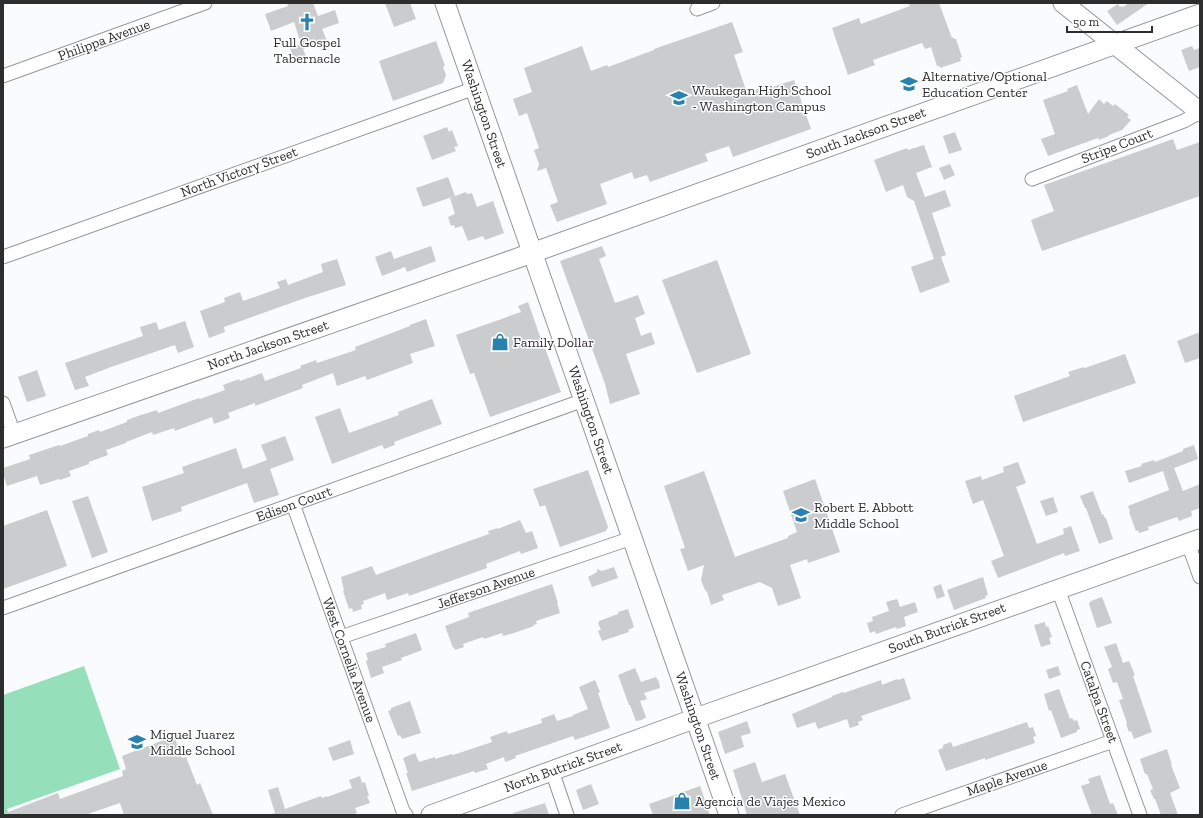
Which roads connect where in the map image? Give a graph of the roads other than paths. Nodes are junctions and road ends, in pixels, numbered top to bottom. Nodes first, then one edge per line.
1 (204, 3) edge
2 (445, 3) edge
3 (713, 3) edge
4 (1063, 3) edge
5 (697, 9) dead end
6 (1200, 14) edge
7 (1115, 44) junction
8 (3, 76) edge
9 (475, 88) junction
10 (1200, 112) edge
11 (1032, 179) dead end
12 (533, 252) junction
13 (3, 257) edge
14 (584, 400) junction
15 (3, 403) edge
16 (8, 436) edge
17 (293, 504) junction
18 (632, 538) junction
19 (1194, 541) edge
20 (1200, 577) edge
21 (1058, 589) junction
22 (3, 608) edge
23 (341, 637) junction
24 (694, 718) junction
25 (1113, 741) junction
26 (552, 772) junction
27 (406, 815) edge
28 (431, 815) edge
29 (567, 815) edge
30 (729, 815) edge
31 (902, 815) edge
32 (1140, 815) edge

1 - 8 street, Philippa Avenue
2 - 9 street, Washington Street
3 - 5 street
4 - 7 street
6 - 7 street, South Jackson Street
7 - 10 street
7 - 12 street, South Jackson Street
9 - 12 street, Washington Street
9 - 13 street, North Victory Street
10 - 11 street, Stripe Court
12 - 14 street, Washington Street
12 - 16 street, North Jackson Street
14 - 17 street, Edison Court
14 - 18 street, Washington Street
15 - 16 street
17 - 22 street, Edison Court
17 - 23 street, West Cornelia Avenue
18 - 23 street, Jefferson Avenue
18 - 24 street, Washington Street
19 - 20 street
19 - 21 street, South Butrick Street
21 - 24 street, South Butrick Street
21 - 25 street, Catalpa Street
23 - 27 street, West Cornelia Avenue
24 - 26 street, North Butrick Street
24 - 30 street, Washington Street
25 - 31 street, Maple Avenue
25 - 32 street, Catalpa Street
26 - 28 street, North Butrick Street
26 - 29 street

